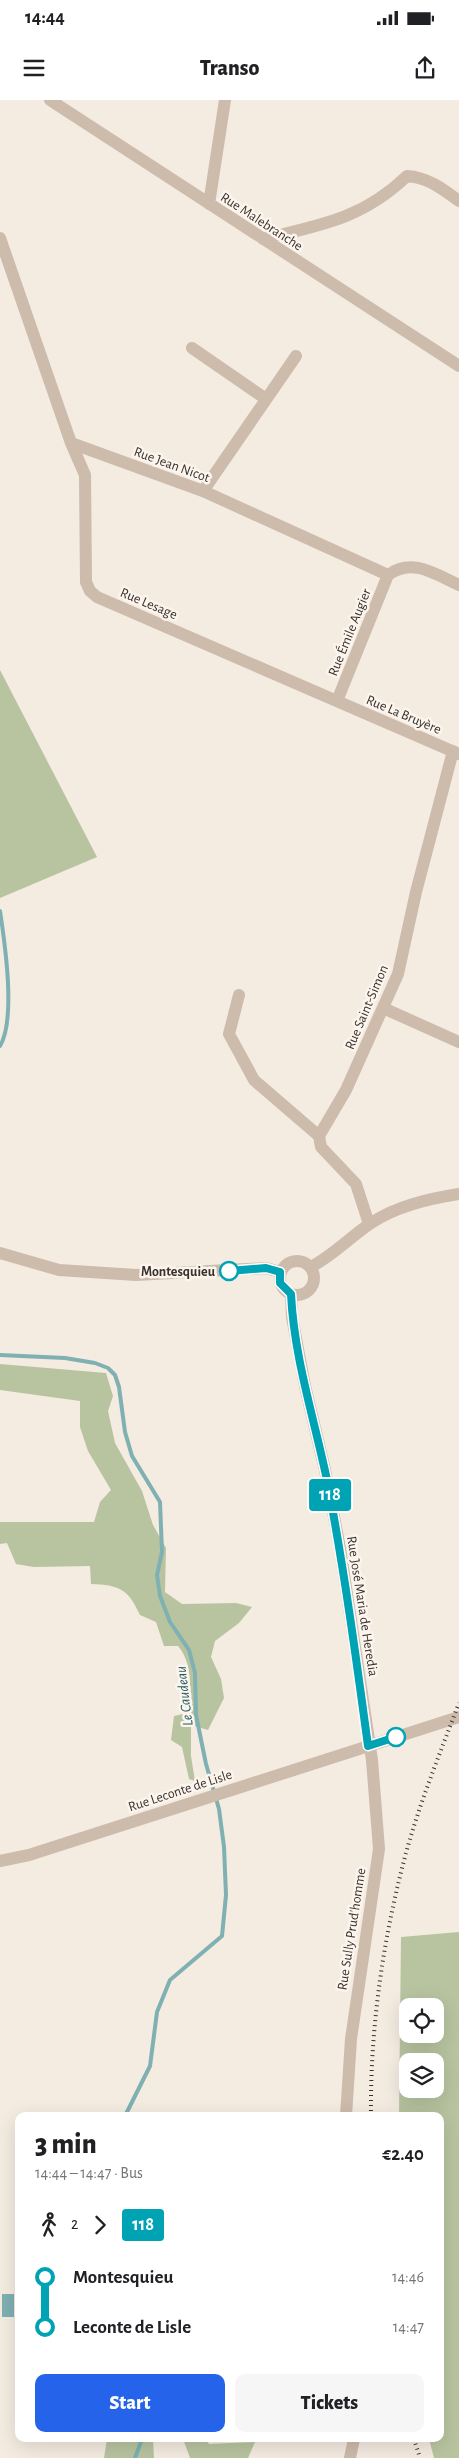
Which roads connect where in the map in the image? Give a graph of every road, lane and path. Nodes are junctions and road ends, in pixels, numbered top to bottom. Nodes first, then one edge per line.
1 (50, 100) edge
2 (225, 100) edge
3 (459, 201) edge
4 (209, 204) junction
5 (0, 238) edge
6 (263, 239) junction
7 (192, 348) dead end
8 (296, 356) dead end
9 (459, 366) edge
10 (266, 399) junction
11 (71, 444) junction
12 (203, 491) junction
13 (388, 575) junction
14 (459, 585) edge
15 (337, 701) junction
16 (456, 752) edge
17 (239, 995) dead end
18 (383, 1008) junction
19 (459, 1042) edge
20 (319, 1136) junction
21 (459, 1194) edge
22 (369, 1224) junction
23 (0, 1253) edge
24 (311, 1267) junction
25 (280, 1272) junction
26 (291, 1294) junction
27 (459, 1716) edge
28 (368, 1746) junction
29 (0, 1861) edge
30 (346, 2112) edge
31 (353, 2442) edge
32 (350, 2458) edge

1 - 4 street, Rue Malebranche
2 - 4 street
3 - 6 street
4 - 6 street, Rue Malebranche
5 - 11 street
6 - 9 street, Rue Malebranche
7 - 10 street
8 - 10 street
10 - 12 street
11 - 12 street, Rue Jean Nicot
11 - 15 street, Rue Lesage
12 - 13 street, Rue Jean Nicot
13 - 14 street
13 - 15 street, Rue Émile Augier
15 - 16 street, Rue La Bruyère
16 - 18 street, Rue Saint-Simon
17 - 20 street
18 - 19 street
18 - 20 street, Rue Saint-Simon
20 - 22 street
21 - 22 street
22 - 24 street
23 - 25 street
24 - 25 street
24 - 26 street
25 - 26 street
26 - 28 street, Rue José Maria de Heredia
27 - 28 street, Rue Leconte de Lisle
28 - 29 street, Rue Leconte de Lisle
28 - 30 street, Rue Sully Prud'homme
31 - 32 street

